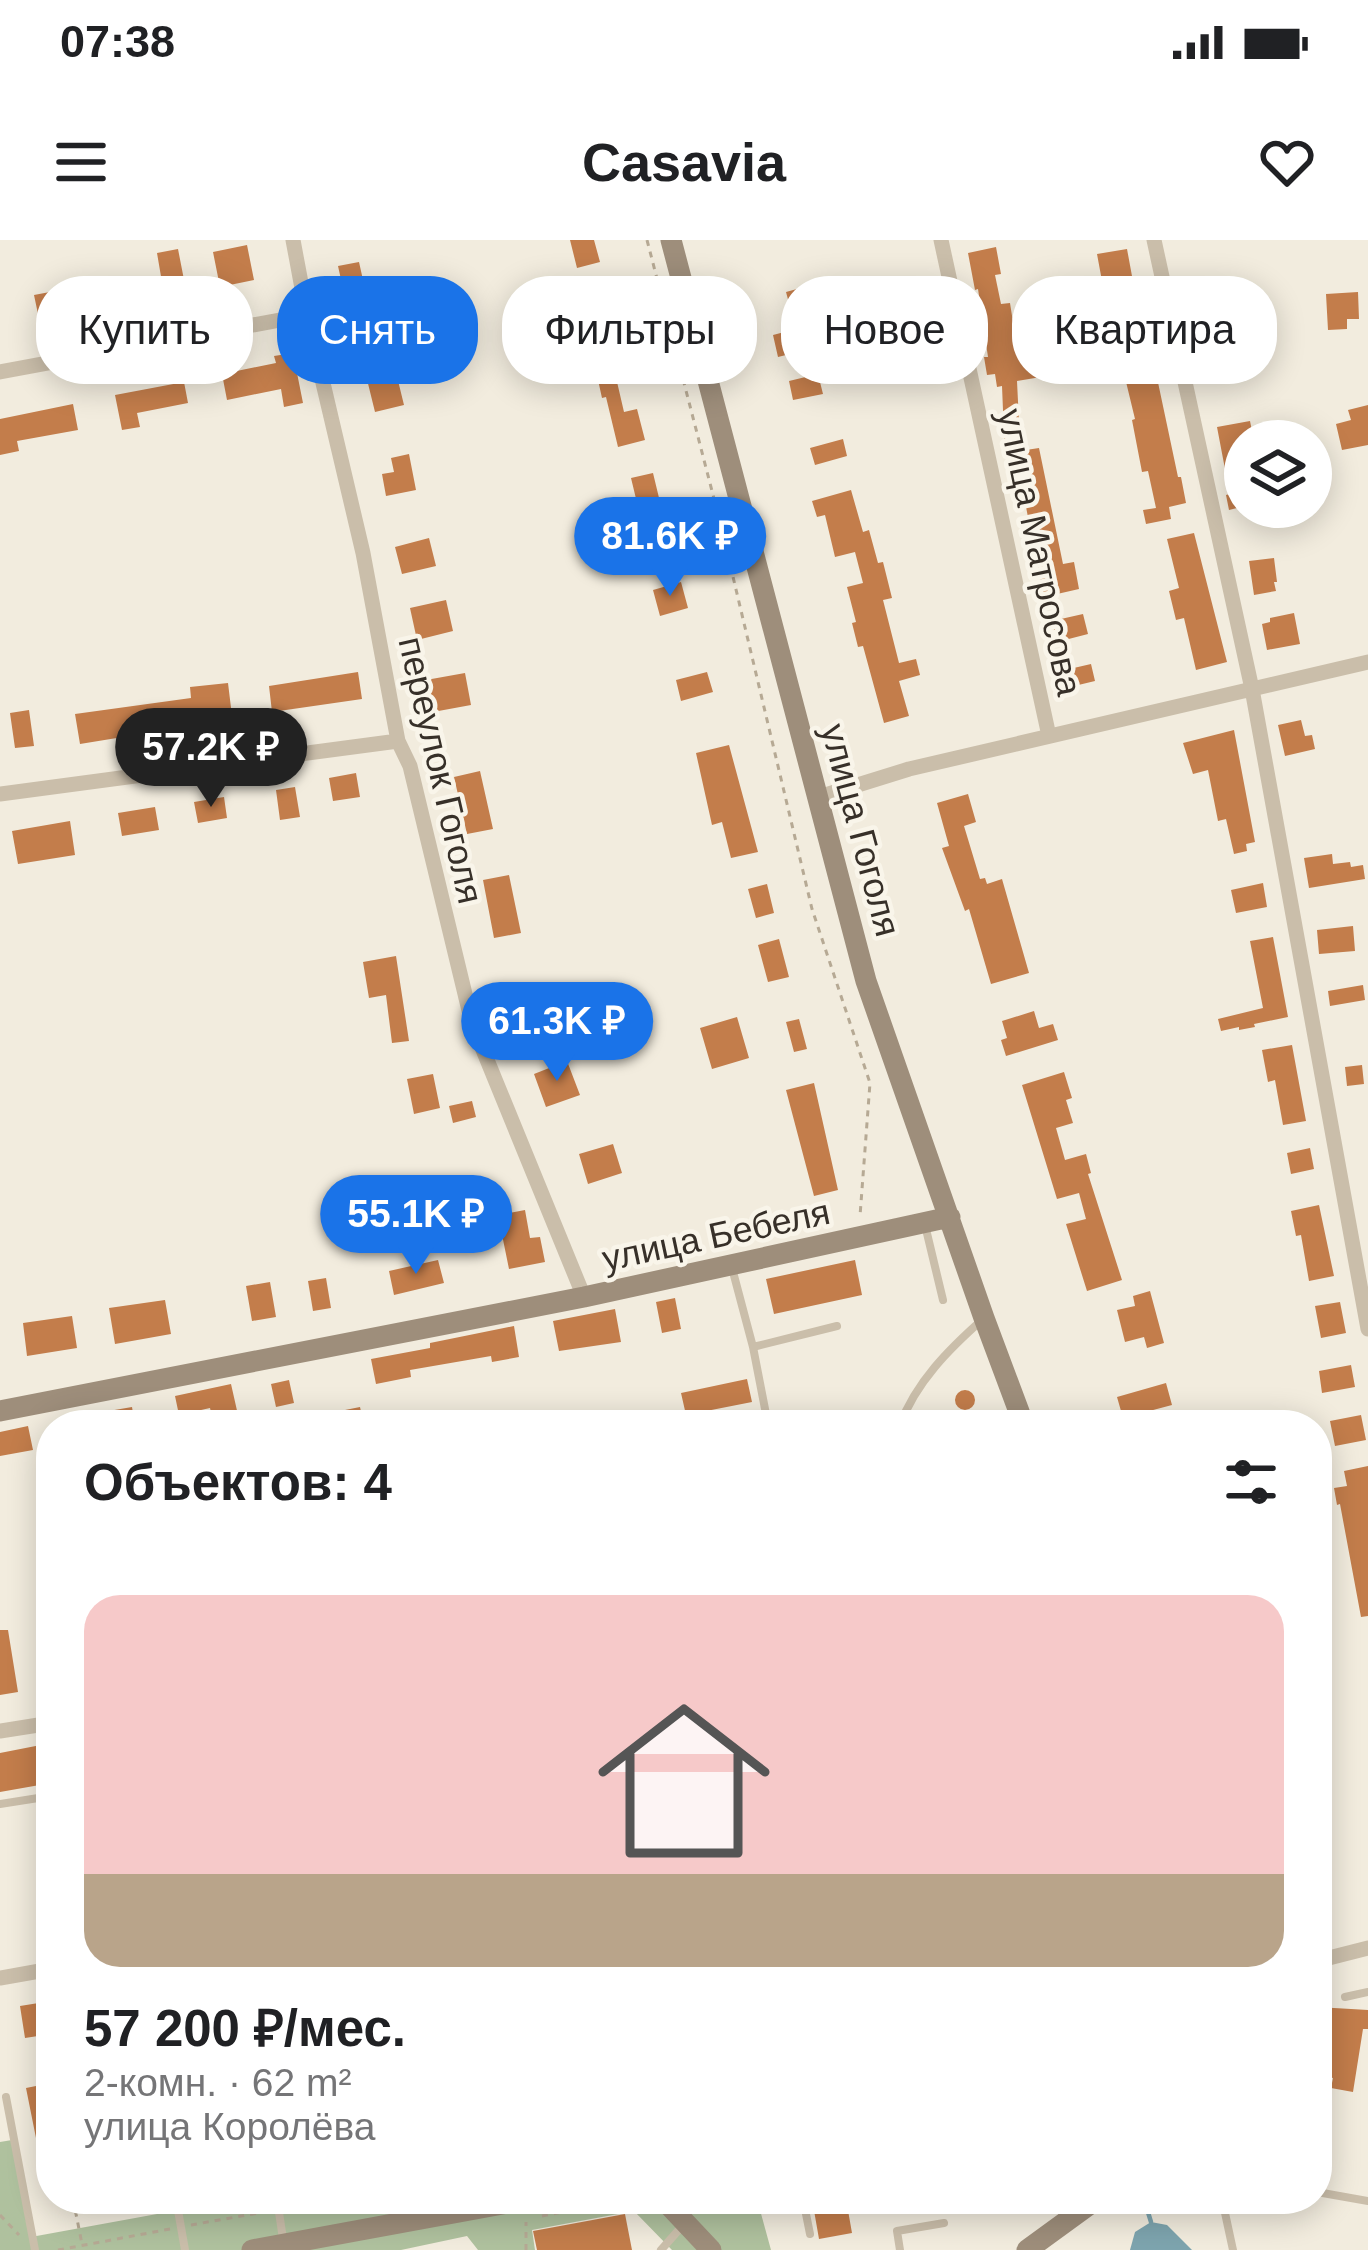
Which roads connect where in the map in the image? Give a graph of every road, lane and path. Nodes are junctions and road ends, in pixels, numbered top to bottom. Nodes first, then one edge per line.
1 (293, 240) edge
2 (646, 240) edge
3 (671, 240) edge
4 (941, 240) edge
5 (1154, 240) edge
6 (300, 276) edge
7 (277, 321) edge
8 (0, 372) edge
9 (323, 384) edge
10 (1368, 662) edge
11 (1252, 689) junction
12 (1049, 736) junction
13 (398, 741) junction
14 (0, 794) edge
15 (818, 797) junction
16 (950, 1217) junction
17 (925, 1223) junction
18 (859, 1238) junction
19 (731, 1266) junction
20 (584, 1298) junction
21 (943, 1300) dead end
22 (984, 1318) junction
23 (838, 1326) dead end
24 (1368, 1329) edge
25 (753, 1347) junction
26 (765, 1410) edge
27 (906, 1410) edge
28 (1018, 1410) edge
29 (0, 1411) edge
30 (36, 1725) edge
31 (0, 1731) edge
32 (36, 1798) edge
33 (0, 1804) edge
34 (1368, 1948) edge
35 (1332, 1957) edge
36 (36, 1972) edge
37 (0, 1978) edge
38 (1368, 1992) edge
39 (1346, 1997) dead end
40 (7, 2097) dead end
41 (1332, 2195) edge
42 (1368, 2201) edge
43 (76, 2214) edge
44 (179, 2214) edge
45 (236, 2214) edge
46 (280, 2214) edge
47 (462, 2214) edge
48 (523, 2214) edge
49 (677, 2214) edge
50 (806, 2214) edge
51 (1076, 2214) edge
52 (1225, 2214) edge
53 (0, 2215) edge
54 (685, 2222) junction
55 (944, 2223) dead end
56 (181, 2227) junction
57 (16, 2232) dead end
58 (810, 2234) dead end
59 (98, 2242) junction
60 (284, 2244) junction
61 (82, 2246) junction
62 (35, 2250) edge
63 (58, 2250) edge
64 (99, 2250) edge
65 (185, 2250) edge
66 (252, 2250) edge
67 (526, 2250) edge
68 (661, 2250) edge
69 (711, 2250) edge
70 (900, 2250) edge
71 (1027, 2250) edge
72 (1233, 2250) edge

1 - 6 street, переулок Гоголя
2 - 18 path
3 - 15 main road, улица Гоголя
4 - 12 street, улица Матросова
5 - 11 street
7 - 8 street
9 - 13 street, переулок Гоголя
10 - 11 street
11 - 12 street
11 - 24 street
12 - 15 street
13 - 14 street
13 - 20 street, переулок Гоголя
15 - 16 main road, улица Гоголя
16 - 17 main road, улица Бебеля
16 - 22 main road, улица Гоголя
17 - 18 main road, улица Бебеля
17 - 21 lane
18 - 19 main road, улица Бебеля
19 - 20 main road, улица Бебеля
19 - 25 lane
20 - 29 main road, улица Бебеля
22 - 27 lane
22 - 28 main road, улица Гоголя
23 - 25 lane
25 - 26 lane
30 - 31 street
32 - 33 lane
34 - 35 street
36 - 37 street
38 - 39 lane
40 - 62 lane
41 - 42 lane
43 - 61 path
44 - 56 lane
45 - 56 path
46 - 60 lane
47 - 60 main road
48 - 67 path
49 - 54 main road
50 - 58 lane
51 - 71 main road
52 - 72 lane
53 - 57 path
54 - 68 lane
54 - 69 main road
55 - 70 lane
56 - 59 path
56 - 65 lane
59 - 61 path
59 - 64 path
60 - 66 main road
61 - 63 path

